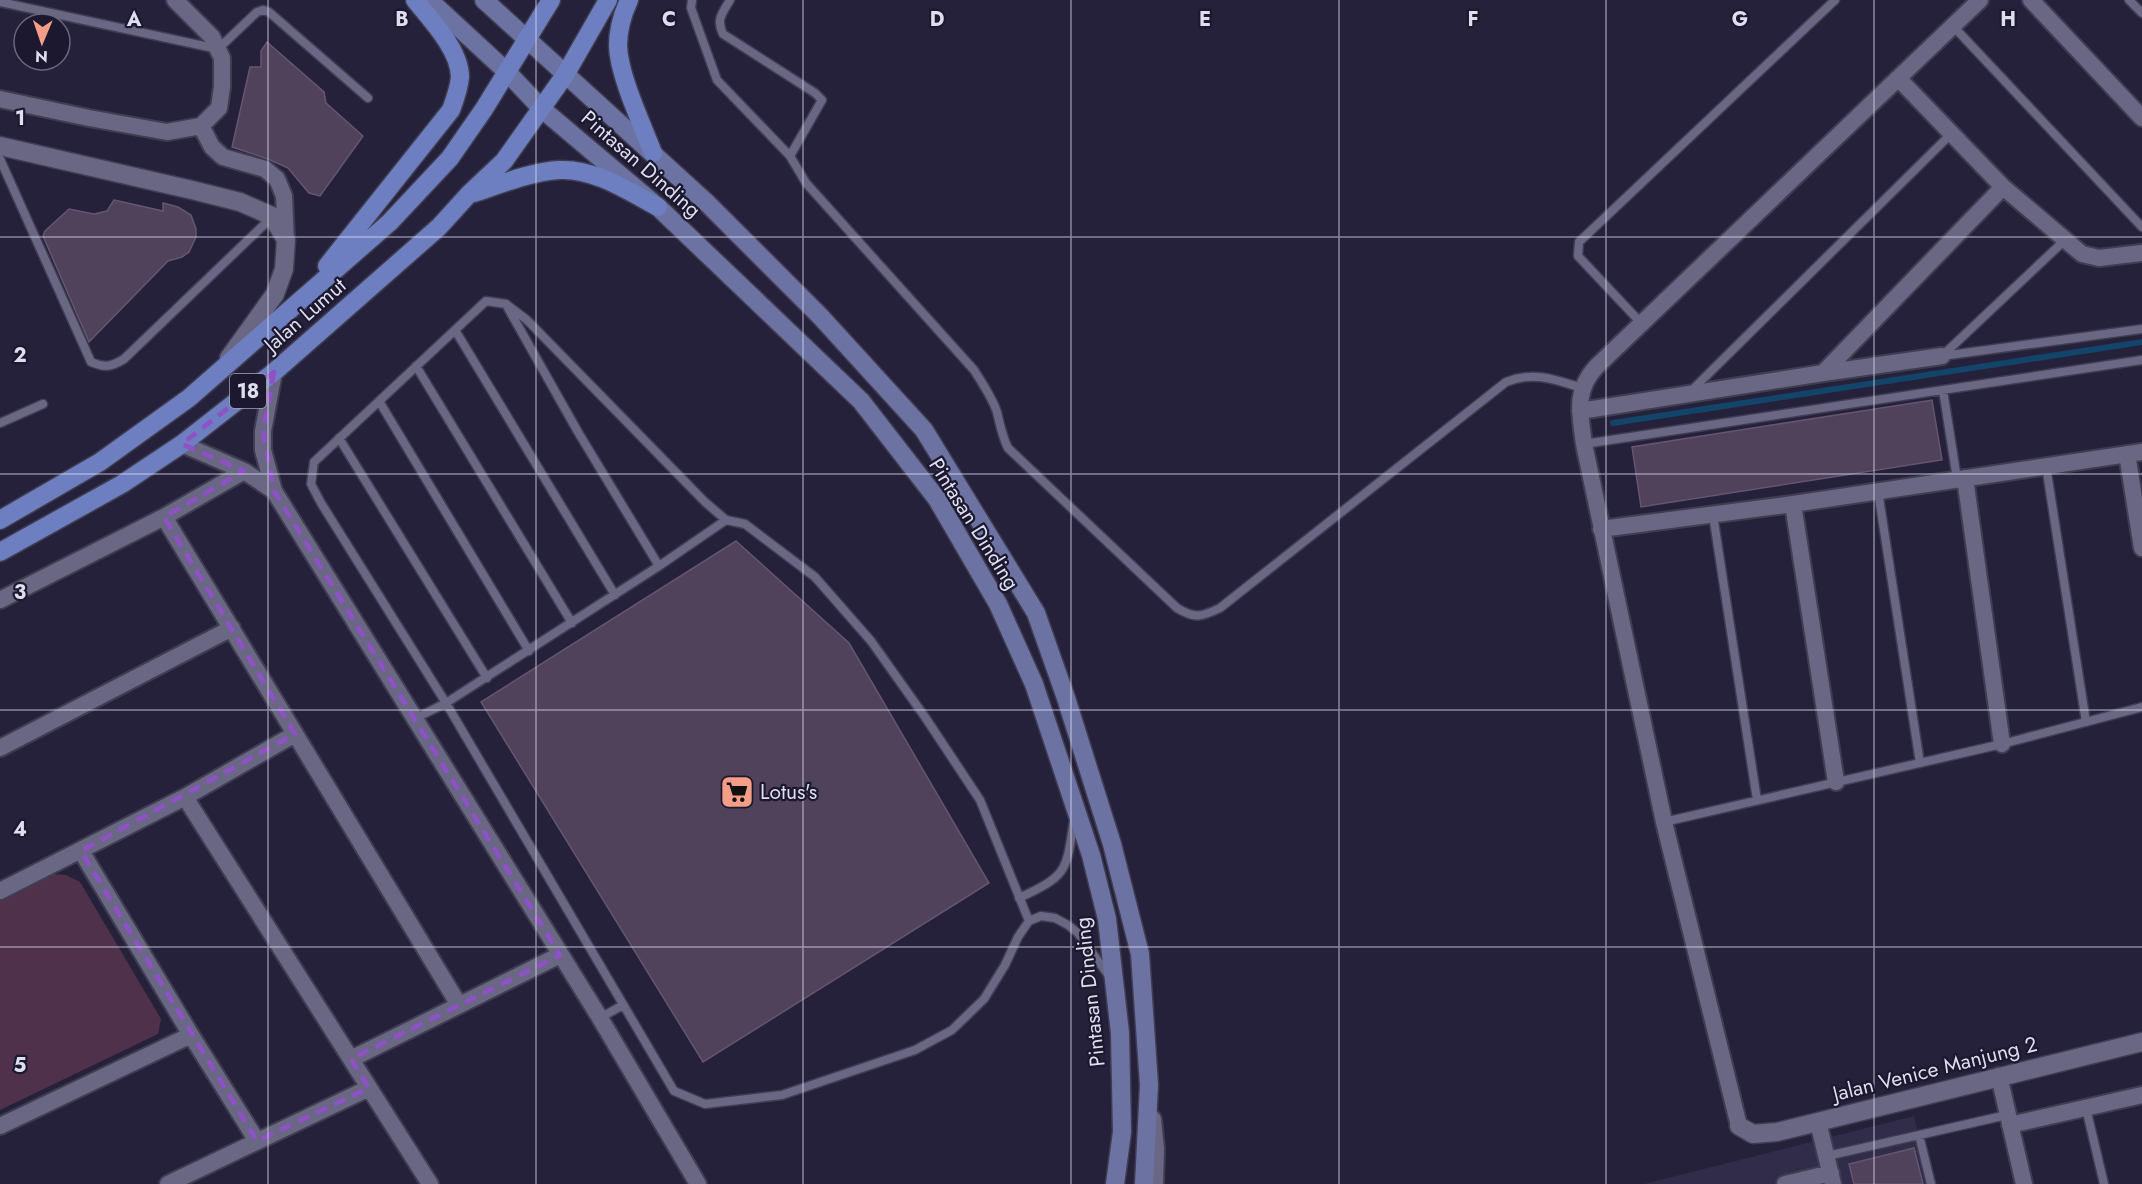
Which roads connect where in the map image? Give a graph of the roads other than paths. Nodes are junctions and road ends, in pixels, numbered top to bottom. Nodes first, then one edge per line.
1 (175, 0) edge
2 (415, 0) edge
3 (429, 0) edge
4 (484, 0) edge
5 (550, 0) edge
6 (608, 0) edge
7 (629, 0) edge
8 (692, 0) edge
9 (730, 0) edge
10 (1835, 0) edge
11 (1980, 0) edge
12 (2031, 0) edge
13 (2129, 0) edge
14 (0, 2) edge
15 (2142, 13) edge
16 (1953, 26) junction
17 (527, 41) junction
18 (218, 49) junction
19 (507, 72) junction
20 (565, 75) junction
21 (1898, 78) junction
22 (368, 98) dead end
23 (0, 99) edge
24 (542, 108) junction
25 (2142, 118) edge
26 (201, 126) junction
27 (1952, 134) junction
28 (0, 146) edge
29 (653, 153) junction
30 (790, 156) junction
31 (0, 159) edge
32 (2003, 187) junction
33 (469, 194) junction
34 (658, 207) junction
35 (272, 216) junction
36 (2142, 227) edge
37 (286, 240) junction
38 (2065, 240) junction
39 (2142, 253) edge
40 (302, 299) junction
41 (506, 304) junction
42 (1642, 324) junction
43 (2142, 329) edge
44 (455, 330) junction
45 (1942, 357) junction
46 (2142, 360) edge
47 (416, 366) junction
48 (274, 372) junction
49 (1823, 373) junction
50 (218, 374) junction
51 (1581, 388) junction
52 (1943, 390) junction
53 (1687, 395) junction
54 (380, 400) junction
55 (43, 404) dead end
56 (1580, 411) junction
57 (0, 423) edge
58 (339, 438) junction
59 (182, 444) junction
60 (1584, 444) junction
61 (2135, 453) edge
62 (2046, 466) junction
63 (244, 471) junction
64 (1961, 478) junction
65 (274, 490) junction
66 (1878, 491) junction
67 (1793, 504) junction
68 (1713, 514) junction
69 (164, 517) junction
70 (0, 520) edge
71 (726, 520) junction
72 (1601, 529) junction
73 (2142, 548) edge
74 (0, 552) edge
75 (660, 566) junction
76 (615, 595) junction
77 (0, 600) edge
78 (572, 622) junction
79 (231, 628) junction
80 (529, 651) junction
81 (487, 678) junction
82 (446, 703) junction
83 (2142, 707) edge
84 (414, 719) junction
85 (2086, 722) junction
86 (295, 734) junction
87 (2002, 744) junction
88 (0, 748) edge
89 (1920, 763) junction
90 (1836, 782) junction
91 (185, 797) junction
92 (1757, 800) junction
93 (1076, 808) junction
94 (1664, 822) junction
95 (81, 850) junction
96 (0, 891) edge
97 (1019, 898) junction
98 (1029, 921) junction
99 (560, 956) junction
100 (1116, 985) junction
101 (459, 1005) junction
102 (623, 1005) junction
103 (600, 1018) junction
104 (191, 1035) junction
105 (2142, 1042) edge
106 (351, 1059) junction
107 (1999, 1076) junction
108 (1149, 1085) junction
109 (369, 1088) junction
110 (2142, 1095) edge
111 (2086, 1108) junction
112 (2008, 1120) junction
113 (1818, 1122) junction
114 (0, 1126) edge
115 (1739, 1126) joint
116 (1919, 1135) junction
117 (257, 1141) junction
118 (1827, 1156) junction
119 (1832, 1178) edge
120 (168, 1184) edge
121 (430, 1184) edge
122 (698, 1184) edge
123 (1116, 1184) edge
124 (1144, 1184) edge
125 (1155, 1184) edge
126 (1785, 1184) edge
127 (1931, 1184) edge
128 (2024, 1184) edge
129 (2104, 1184) edge

1 - 18 street
2 - 40 main road
3 - 19 main road, Pintasan Dinding
4 - 17 main road, Pintasan Dinding
5 - 17 main road, 18
6 - 20 main road, 18
7 - 29 main road
8 - 30 lane
9 - 30 lane
10 - 42 lane
11 - 16 street
12 - 25 street
13 - 15 lane
14 - 18 lane
16 - 21 street
16 - 36 lane
17 - 19 main road, 18
17 - 20 main road, Pintasan Dinding
18 - 22 lane
18 - 26 street
19 - 24 main road, Pintasan Dinding
19 - 40 main road, Jalan Lumut / 18
20 - 24 main road, 18
20 - 29 main road, Pintasan Dinding
21 - 27 street
21 - 42 street
23 - 26 street
24 - 33 main road, Jalan Lumut / 18
24 - 34 main road, Pintasan Dinding
26 - 37 street
27 - 32 street
27 - 53 lane
28 - 35 street
29 - 108 main road, Pintasan Dinding
30 - 51 lane
31 - 35 lane
32 - 38 street
32 - 49 street
33 - 34 main road
33 - 48 main road, Jalan Lumut / 18
34 - 93 main road, Pintasan Dinding
35 - 37 street
37 - 50 street
38 - 39 street
38 - 45 lane
40 - 50 main road, Jalan Lumut / 18
41 - 44 lane
41 - 71 lane
41 - 75 lane
42 - 51 street
43 - 45 lane
44 - 47 lane
44 - 76 lane
45 - 49 street
46 - 52 lane
47 - 54 lane
47 - 78 lane
48 - 59 main road, Jalan Lumut / 18
48 - 65 street
49 - 53 street
50 - 70 main road, Jalan Lumut / 18
51 - 56 street
52 - 60 lane
52 - 64 lane
53 - 56 street
54 - 58 lane
54 - 80 lane
55 - 57 lane
56 - 60 street
58 - 81 lane
58 - 82 lane
59 - 63 street
59 - 74 main road, Jalan Lumut / 18
60 - 72 street
61 - 62 street
61 - 73 street
62 - 64 street
62 - 85 lane
63 - 65 street
63 - 69 street
64 - 66 street
64 - 87 street
65 - 84 street
66 - 67 street
66 - 89 lane
67 - 68 street
67 - 90 street
68 - 72 street
68 - 92 lane
69 - 77 street
69 - 79 street
71 - 75 lane
71 - 97 lane
72 - 94 street
75 - 76 lane
76 - 78 lane
78 - 80 lane
79 - 86 street
79 - 88 street
80 - 81 lane
81 - 82 lane
82 - 84 lane
82 - 102 lane
83 - 85 lane
84 - 99 street
85 - 87 lane
86 - 91 street
86 - 101 street
87 - 89 lane
89 - 90 lane
90 - 92 lane
91 - 95 street
91 - 106 street
92 - 94 lane
93 - 97 lane
93 - 100 main road, Pintasan Dinding
94 - 115 street
95 - 96 street
95 - 104 street
97 - 98 lane
98 - 100 lane
98 - 102 lane
99 - 101 street
99 - 103 street
100 - 123 main road, Pintasan Dinding
101 - 106 street
102 - 103 lane
103 - 122 street
104 - 114 street
104 - 117 street
105 - 107 street, Jalan Venice Manjung 2
106 - 109 street
107 - 112 street
107 - 113 street, Jalan Venice Manjung 2
108 - 124 main road, Pintasan Dinding
108 - 125 street
109 - 117 street
109 - 121 street
110 - 111 street
111 - 112 street
111 - 129 lane
112 - 116 lane
112 - 128 street
113 - 115 street, Jalan Venice Manjung 2
113 - 118 street
116 - 118 lane
116 - 127 lane
117 - 120 street
118 - 119 street
119 - 126 street

